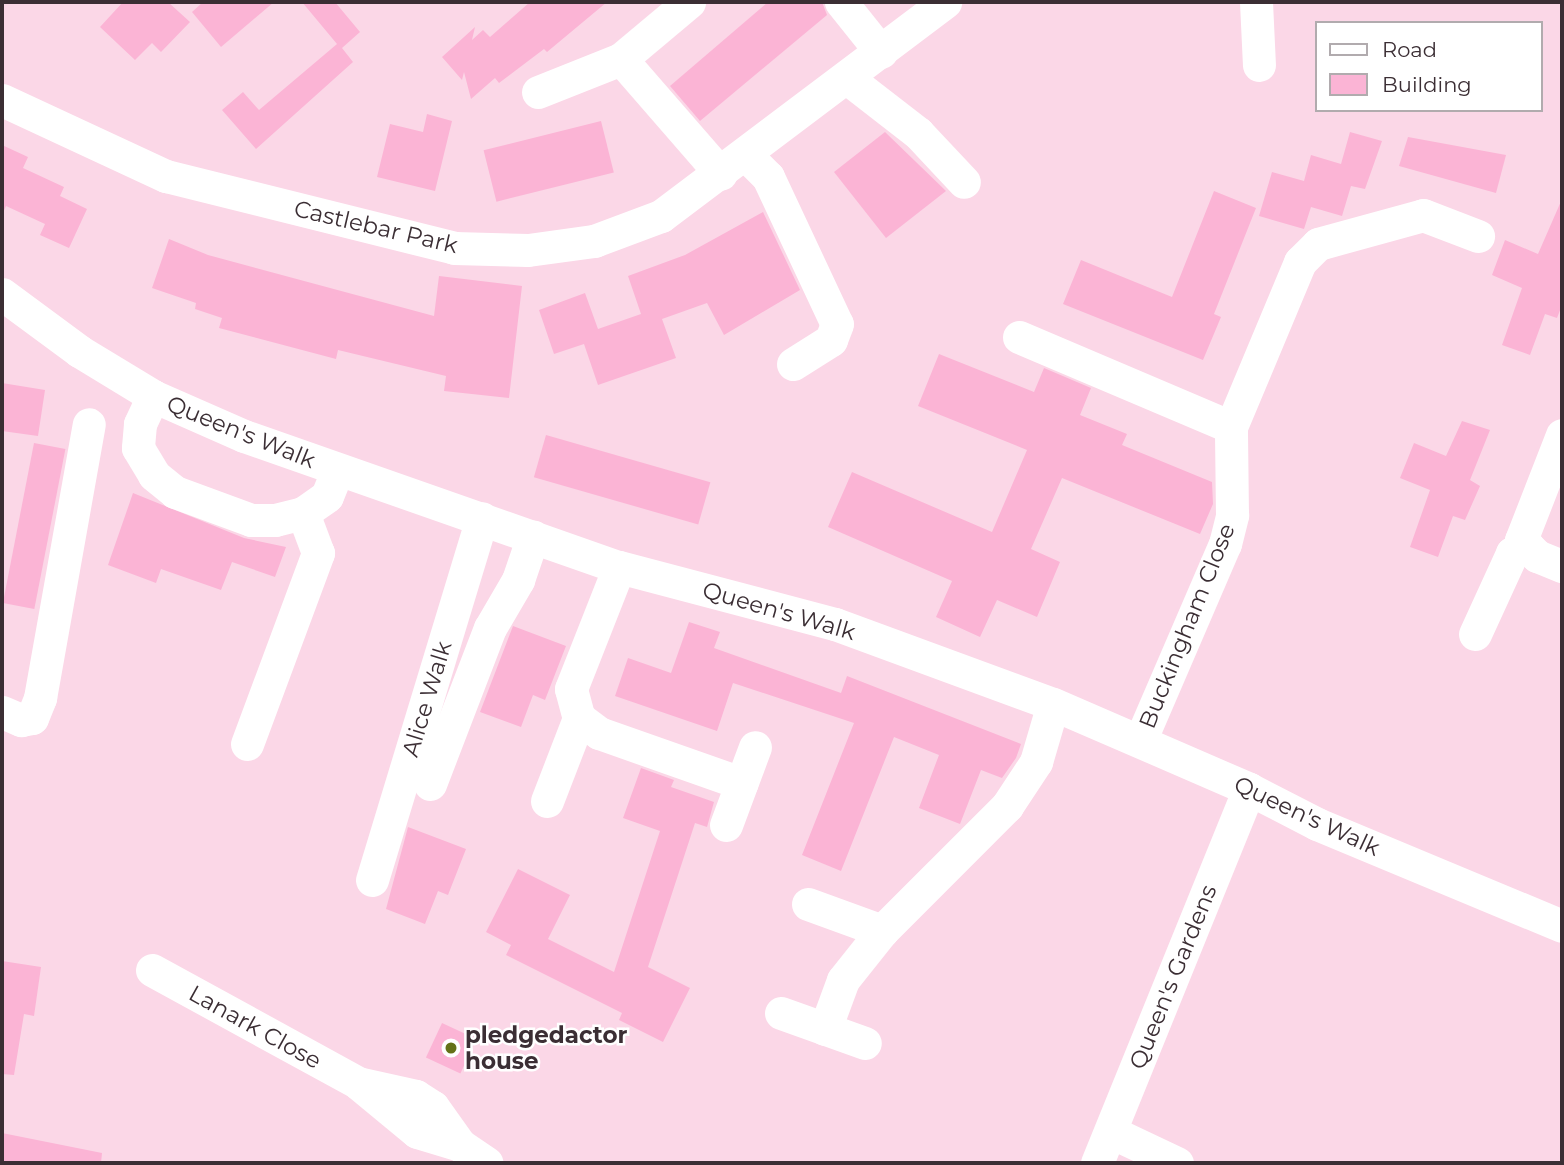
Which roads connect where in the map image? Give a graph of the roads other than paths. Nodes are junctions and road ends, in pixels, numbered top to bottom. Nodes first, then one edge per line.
1 (689, 2) edge
2 (841, 2) edge
3 (945, 2) edge
4 (1256, 2) edge
5 (881, 52) junction
6 (621, 59) junction
7 (1259, 65) dead end
8 (847, 78) junction
9 (538, 92) dead end
10 (2, 100) edge
11 (733, 164) junction
12 (964, 182) dead end
13 (1478, 236) dead end
14 (2, 294) edge
15 (1019, 337) dead end
16 (793, 364) dead end
17 (153, 396) junction
18 (89, 424) dead end
19 (1231, 427) junction
20 (1562, 435) edge
21 (337, 471) junction
22 (303, 513) junction
23 (482, 518) junction
24 (533, 536) junction
25 (1527, 546) junction
26 (1562, 566) edge
27 (620, 567) junction
28 (1475, 634) dead end
29 (1053, 705) junction
30 (2, 712) edge
31 (579, 718) junction
32 (1140, 741) junction
33 (247, 744) dead end
34 (755, 747) dead end
35 (741, 783) junction
36 (430, 784) dead end
37 (1249, 789) junction
38 (547, 801) dead end
39 (726, 825) dead end
40 (372, 880) dead end
41 (808, 904) dead end
42 (1562, 926) edge
43 (882, 931) junction
44 (152, 970) dead end
45 (781, 1013) dead end
46 (825, 1029) junction
47 (865, 1043) dead end
48 (1111, 1132) junction
49 (487, 1163) edge
50 (1097, 1163) edge
51 (1177, 1163) edge

1 - 6 street
2 - 5 street
3 - 5 street, Castlebar Park
4 - 7 street
5 - 8 street, Castlebar Park
6 - 9 street
6 - 11 street
8 - 11 street, Castlebar Park
8 - 12 street
10 - 11 street, Castlebar Park
11 - 16 street
13 - 19 street, Buckingham Close
14 - 17 street, Queen's Walk
15 - 19 street
17 - 21 street, Queen's Walk
17 - 22 street
18 - 30 street
19 - 32 street, Buckingham Close
20 - 25 street
21 - 22 street
21 - 23 street, Queen's Walk
22 - 33 street
23 - 24 street, Queen's Walk
23 - 40 street, Alice Walk
24 - 27 street, Queen's Walk
24 - 36 street
25 - 26 street
25 - 28 street
27 - 29 street, Queen's Walk
27 - 31 street
29 - 32 street, Queen's Walk
29 - 43 street
31 - 35 street
31 - 38 street
32 - 37 street, Queen's Walk
34 - 35 street
35 - 39 street
37 - 42 street, Queen's Walk
37 - 48 street, Queen's Gardens
41 - 43 street
43 - 46 street
44 - 49 street, Lanark Close
45 - 46 street
46 - 47 street
48 - 50 street, Queen's Gardens
48 - 51 street

